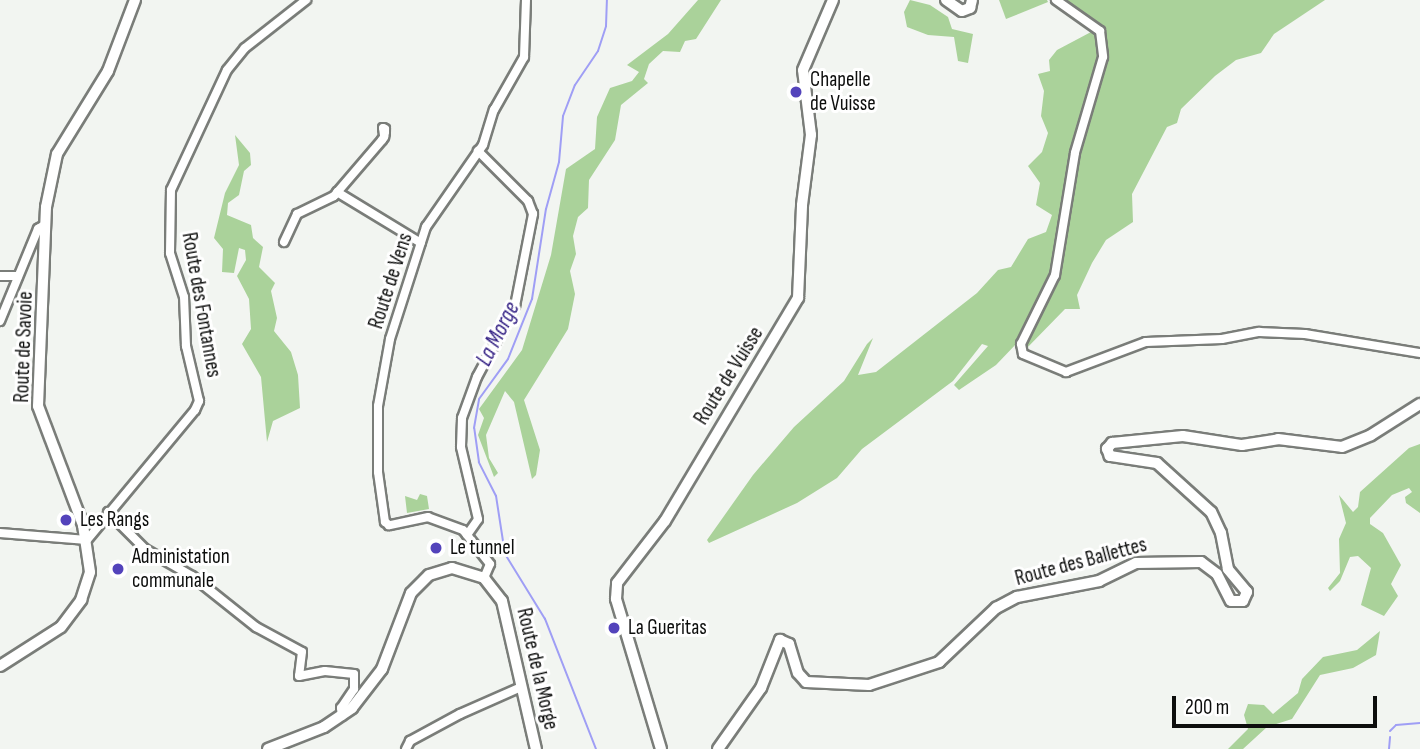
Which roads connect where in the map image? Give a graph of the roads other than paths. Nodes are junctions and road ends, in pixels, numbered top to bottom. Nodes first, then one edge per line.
1 (135, 0) edge
2 (306, 0) edge
3 (526, 0) edge
4 (833, 0) edge
5 (946, 0) edge
6 (972, 0) edge
7 (1056, 0) edge
8 (384, 135) dead end
9 (478, 151) junction
10 (337, 192) junction
11 (46, 225) junction
12 (284, 242) dead end
13 (421, 243) junction
14 (0, 276) edge
15 (18, 276) junction
16 (0, 321) edge
17 (1420, 353) edge
18 (1420, 404) edge
19 (108, 512) junction
20 (0, 533) edge
21 (467, 535) junction
22 (87, 540) junction
23 (484, 578) junction
24 (0, 666) edge
25 (519, 688) junction
26 (342, 716) junction
27 (268, 749) edge
28 (406, 749) edge
29 (536, 749) edge
30 (661, 749) edge
31 (718, 749) edge

1 - 11 street, Route de Savoie
2 - 19 street, Route des Fontannes
3 - 9 street, Route de Vens
4 - 30 street, Route de Vuisse
5 - 6 street
7 - 17 street
8 - 10 street
9 - 13 street, Route de Vens
9 - 21 street
10 - 12 street
10 - 13 street
11 - 15 street
11 - 22 street, Route de Savoie
13 - 21 street, Route de Vens
14 - 15 street
15 - 16 street
18 - 31 street, Route des Ballettes
19 - 22 street, Route des Fontannes
19 - 26 street
20 - 22 street
21 - 23 street
22 - 24 street, Route de Savoie
23 - 25 street, Route de la Morge
23 - 26 street
25 - 28 street
25 - 29 street, Route de la Morge
26 - 27 street

